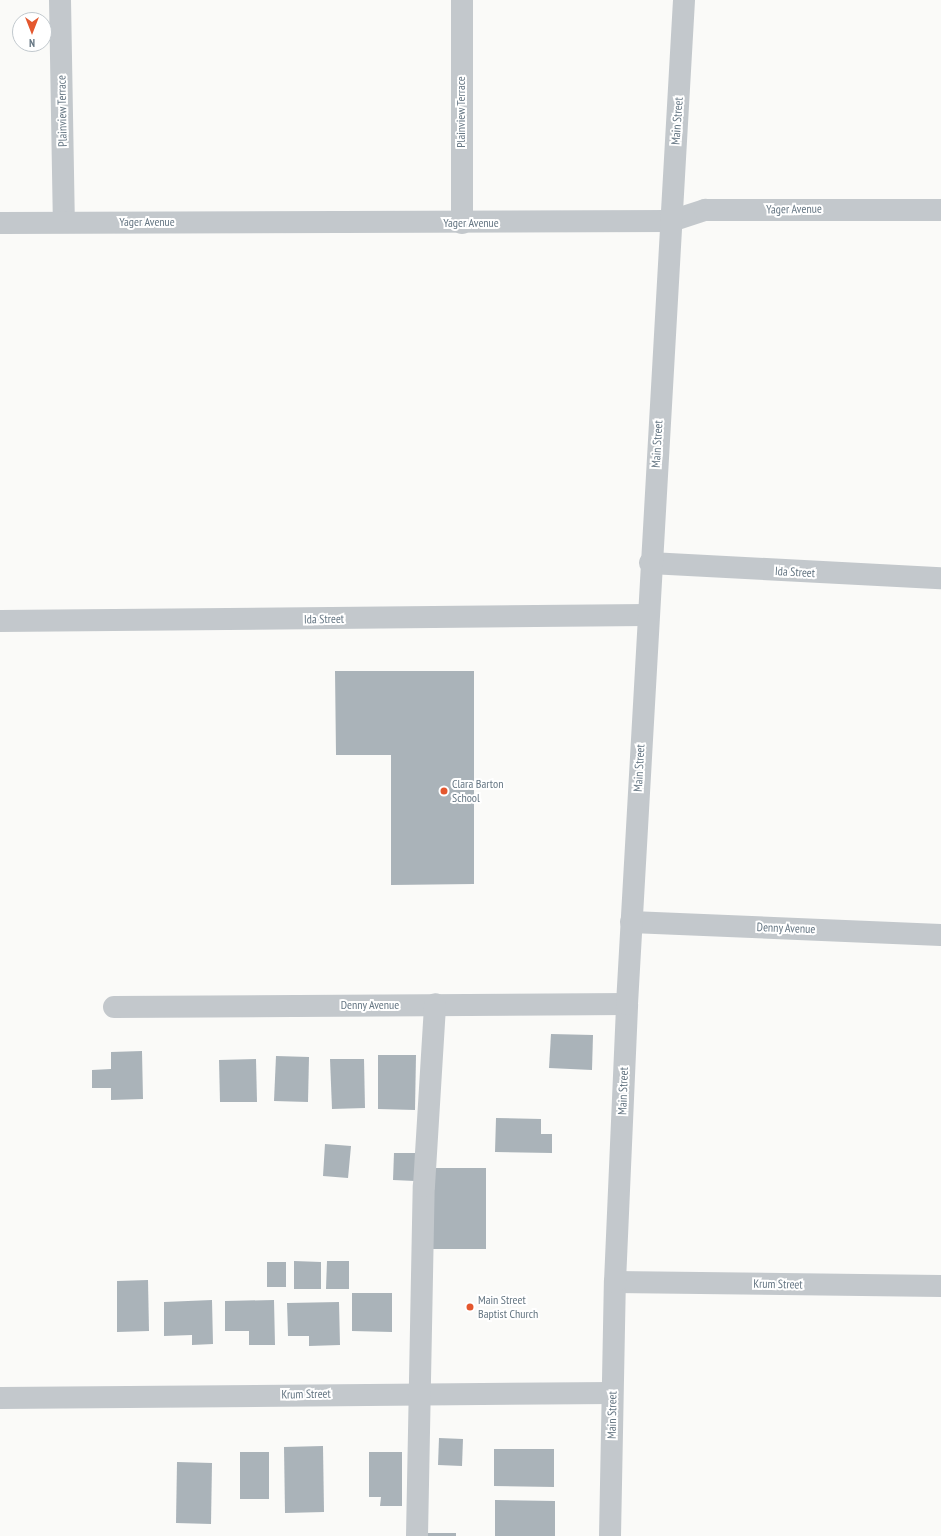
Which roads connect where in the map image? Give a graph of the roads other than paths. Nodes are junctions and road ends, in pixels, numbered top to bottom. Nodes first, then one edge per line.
1 (60, 0) edge
2 (462, 0) edge
3 (684, 0) edge
4 (941, 210) edge
5 (671, 221) junction
6 (64, 222) junction
7 (0, 223) edge
8 (462, 223) junction
9 (650, 563) junction
10 (941, 578) edge
11 (647, 616) junction
12 (0, 622) edge
13 (631, 922) junction
14 (941, 935) edge
15 (435, 1004) junction
16 (626, 1004) junction
17 (114, 1007) dead end
18 (614, 1282) junction
19 (941, 1286) edge
20 (421, 1393) junction
21 (612, 1393) junction
22 (0, 1398) edge
23 (417, 1536) edge
24 (610, 1536) edge

1 - 6 street, Plainview Terrace
2 - 8 street, Plainview Terrace
3 - 5 street, Main Street
4 - 5 street, Yager Avenue
5 - 8 street, Yager Avenue
5 - 9 street, Main Street
6 - 7 street, Yager Avenue
6 - 8 street, Yager Avenue
9 - 10 street, Ida Street
9 - 11 street, Main Street
11 - 12 street, Ida Street
11 - 13 street, Main Street
13 - 14 street, Denny Avenue
13 - 16 street, Main Street
15 - 16 street, Denny Avenue
15 - 17 street, Denny Avenue
15 - 20 street
16 - 18 street, Main Street
18 - 19 street, Krum Street
18 - 21 street, Main Street
20 - 21 street, Krum Street
20 - 22 street, Krum Street
20 - 23 street
21 - 24 street, Main Street

